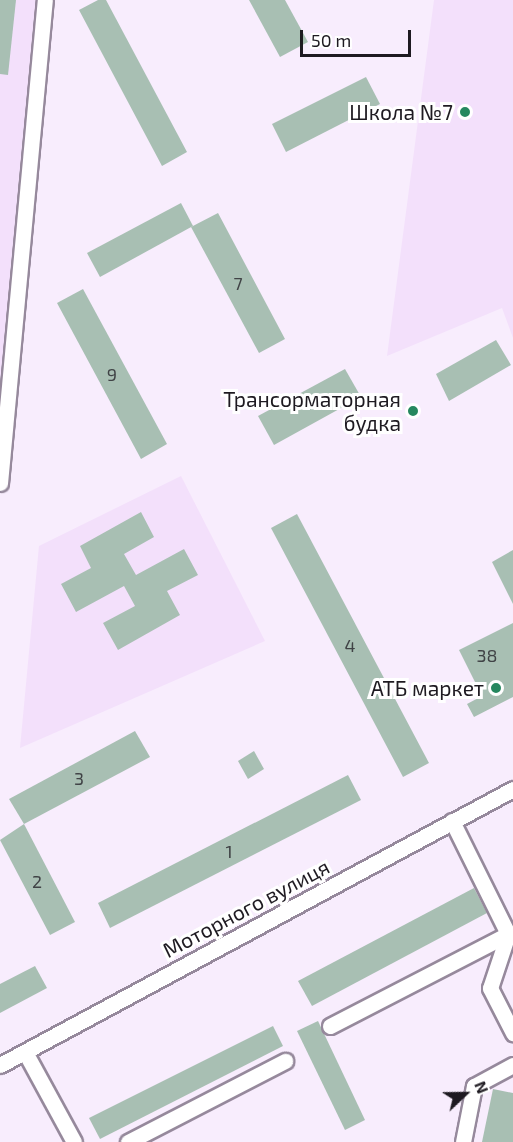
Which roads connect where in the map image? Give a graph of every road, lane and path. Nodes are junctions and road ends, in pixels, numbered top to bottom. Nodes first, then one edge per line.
1 (45, 0) edge
2 (0, 483) edge
3 (513, 789) edge
4 (452, 821) junction
5 (508, 934) junction
6 (330, 1026) dead end
7 (513, 1033) edge
8 (25, 1052) junction
9 (285, 1061) dead end
10 (0, 1065) edge
11 (513, 1065) edge
12 (74, 1142) edge
13 (128, 1142) edge
14 (463, 1142) edge

1 - 2 street
3 - 4 street, Моторного вулиця
4 - 5 street
4 - 8 street, Моторного вулиця
5 - 6 street
5 - 7 street
8 - 10 street, Моторного вулиця
8 - 12 street
9 - 13 street
11 - 14 street

